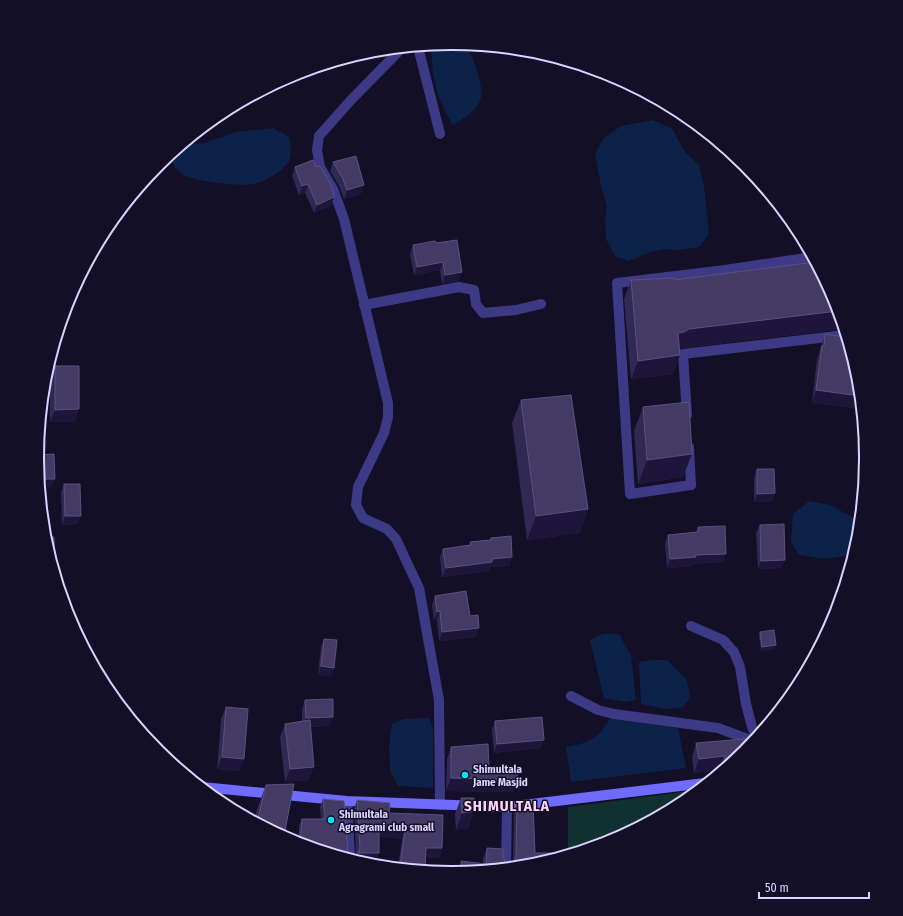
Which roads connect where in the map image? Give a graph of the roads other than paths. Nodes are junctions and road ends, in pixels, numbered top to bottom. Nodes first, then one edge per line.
1 (419, 52) edge
2 (396, 54) edge
3 (440, 134) dead end
4 (806, 258) edge
5 (541, 304) dead end
6 (364, 305) junction
7 (840, 336) edge
8 (687, 424) edge
9 (688, 439) edge
10 (691, 626) dead end
11 (571, 696) dead end
12 (754, 731) edge
13 (747, 739) edge
14 (694, 785) edge
15 (213, 788) edge
16 (347, 801) junction
17 (440, 805) junction
18 (507, 808) junction
19 (350, 853) edge
20 (506, 862) edge

1 - 3 street
2 - 6 street
4 - 9 street
5 - 6 street
6 - 17 street
7 - 8 street
10 - 12 street
11 - 13 street
14 - 18 main road
15 - 16 main road
16 - 17 main road
16 - 19 street
17 - 18 main road
18 - 20 street

